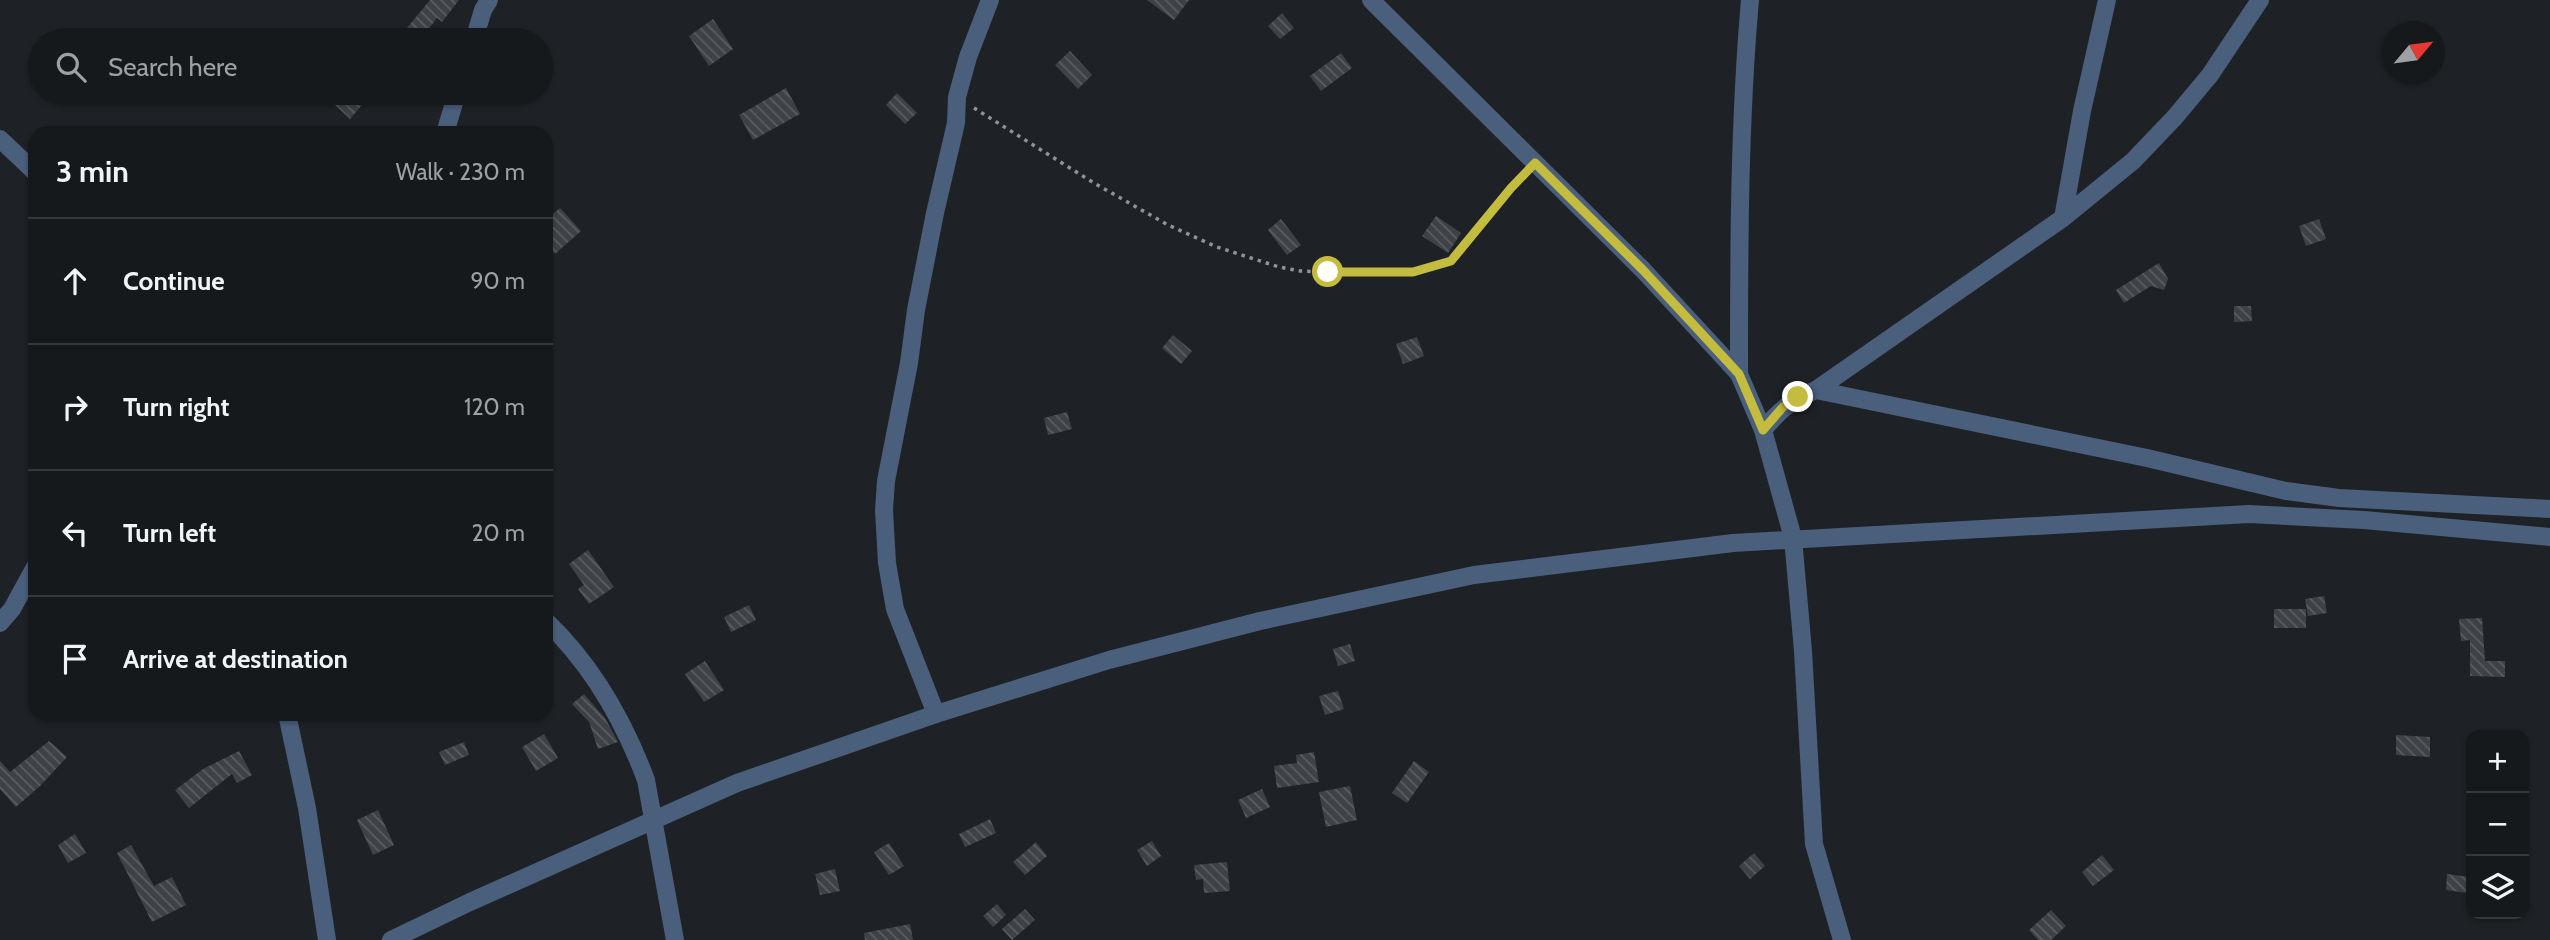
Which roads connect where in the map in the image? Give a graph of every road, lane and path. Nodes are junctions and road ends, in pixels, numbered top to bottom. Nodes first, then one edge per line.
1 (489, 0) edge
2 (990, 0) edge
3 (1371, 0) edge
4 (1750, 0) edge
5 (2107, 0) edge
6 (2260, 0) edge
7 (478, 28) edge
8 (957, 97) junction
9 (454, 105) edge
10 (448, 126) edge
11 (0, 139) edge
12 (1535, 163) junction
13 (28, 165) edge
14 (2063, 218) junction
15 (1739, 374) junction
16 (1816, 390) junction
17 (1763, 430) junction
18 (2550, 509) edge
19 (2550, 537) edge
20 (1793, 538) junction
21 (28, 580) edge
22 (0, 623) edge
23 (553, 629) edge
24 (936, 714) junction
25 (288, 721) edge
26 (653, 821) junction
27 (327, 940) edge
28 (391, 940) edge
29 (675, 940) edge
30 (1842, 940) edge

1 - 7 street
2 - 8 street
3 - 12 street
4 - 15 street
5 - 14 street
6 - 14 street
8 - 12 path
8 - 24 street
9 - 10 street
11 - 13 street
12 - 15 street
14 - 16 street
15 - 17 street
16 - 17 street
16 - 18 street
17 - 20 street
19 - 20 street
20 - 24 street
20 - 30 street
21 - 22 street
23 - 26 street
24 - 26 street
25 - 27 street
26 - 28 street
26 - 29 street

